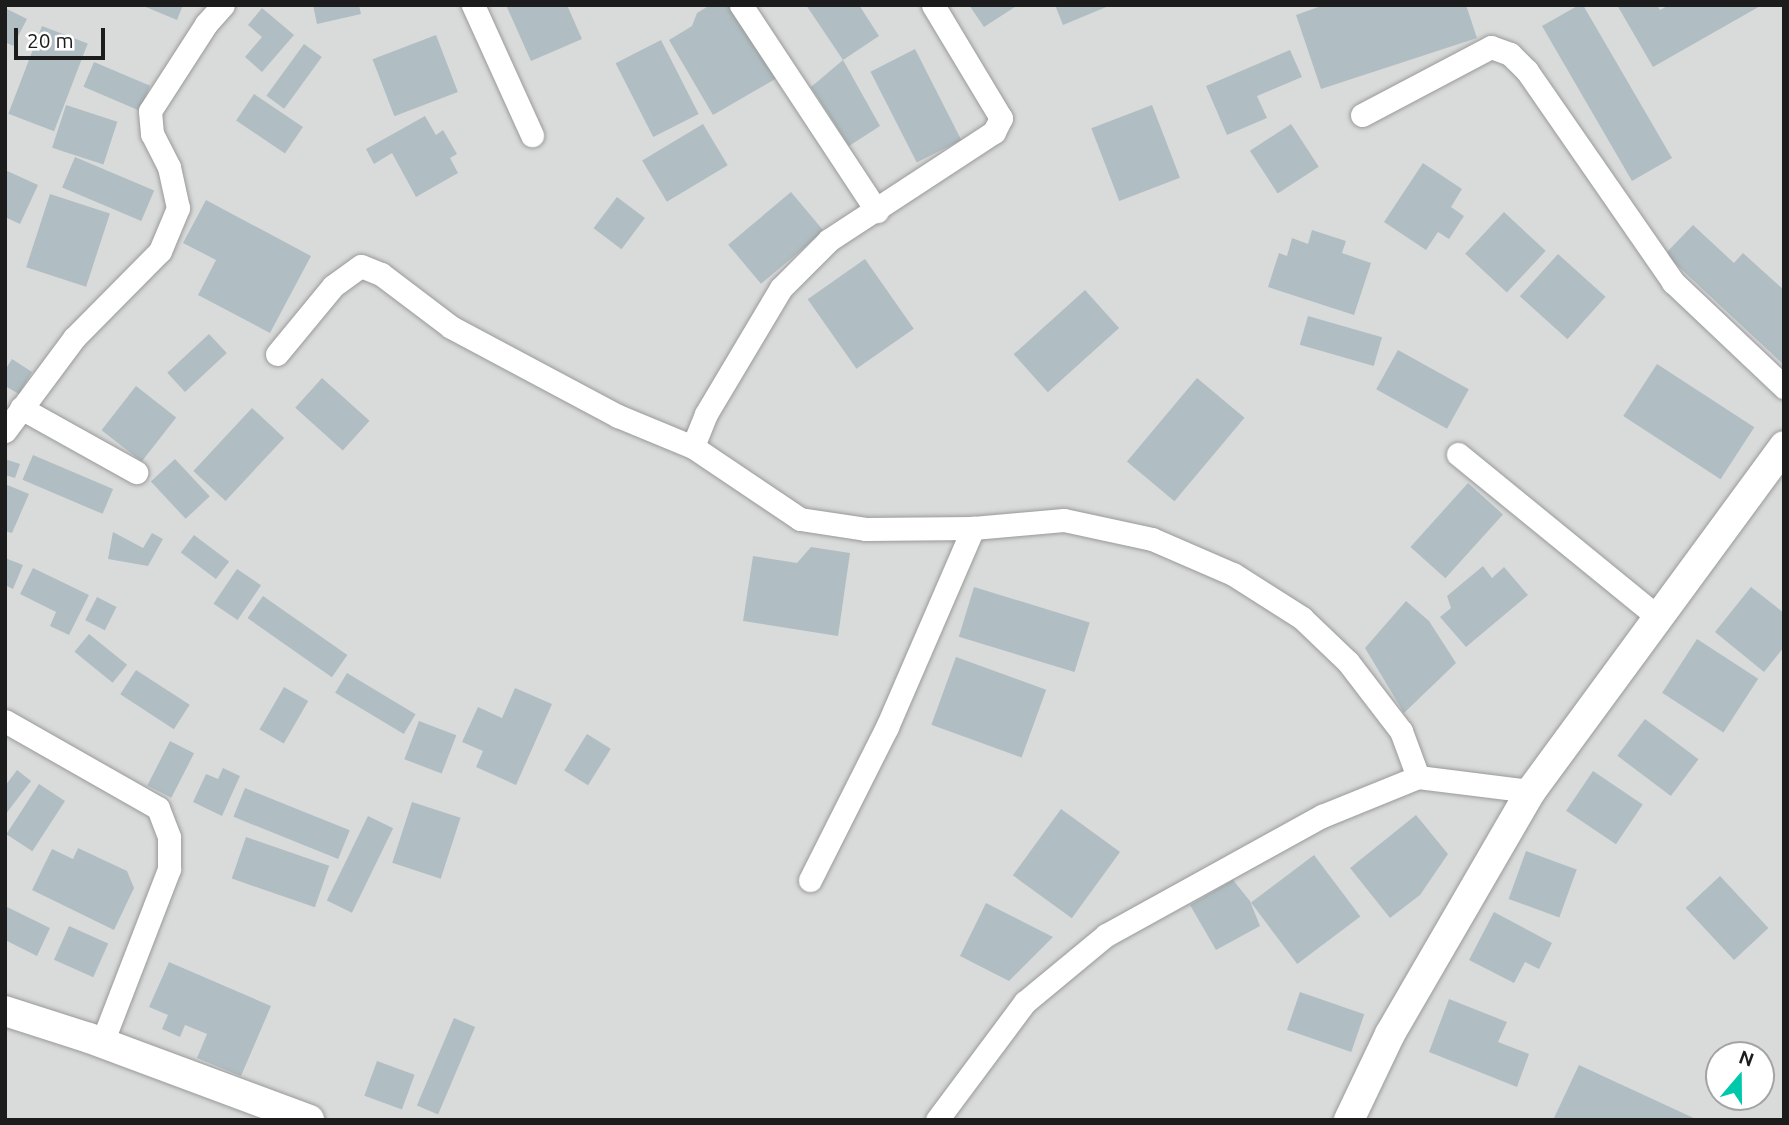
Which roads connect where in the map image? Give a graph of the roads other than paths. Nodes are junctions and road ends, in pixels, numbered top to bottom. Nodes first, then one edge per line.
1 (223, 5) edge
2 (473, 5) edge
3 (741, 5) edge
4 (933, 5) edge
5 (1362, 114) dead end
6 (532, 135) dead end
7 (877, 211) junction
8 (277, 354) dead end
9 (1784, 387) edge
10 (21, 408) junction
11 (5, 431) edge
12 (693, 447) junction
13 (1458, 454) dead end
14 (1781, 454) edge
15 (136, 472) dead end
16 (973, 528) junction
17 (1658, 617) junction
18 (5, 721) edge
19 (1418, 777) junction
20 (1531, 791) junction
21 (810, 880) dead end
22 (5, 1010) edge
23 (102, 1043) junction
24 (309, 1120) edge
25 (937, 1120) edge
26 (1349, 1120) edge

1 - 10 street
2 - 6 street
3 - 7 street
4 - 7 street
5 - 9 street
7 - 12 street
8 - 12 street
10 - 11 street
10 - 15 street
12 - 16 street
13 - 17 street
14 - 17 street
16 - 19 street
16 - 21 street
17 - 20 street
18 - 23 street
19 - 20 street
19 - 25 street
20 - 26 street
22 - 23 street
23 - 24 street

